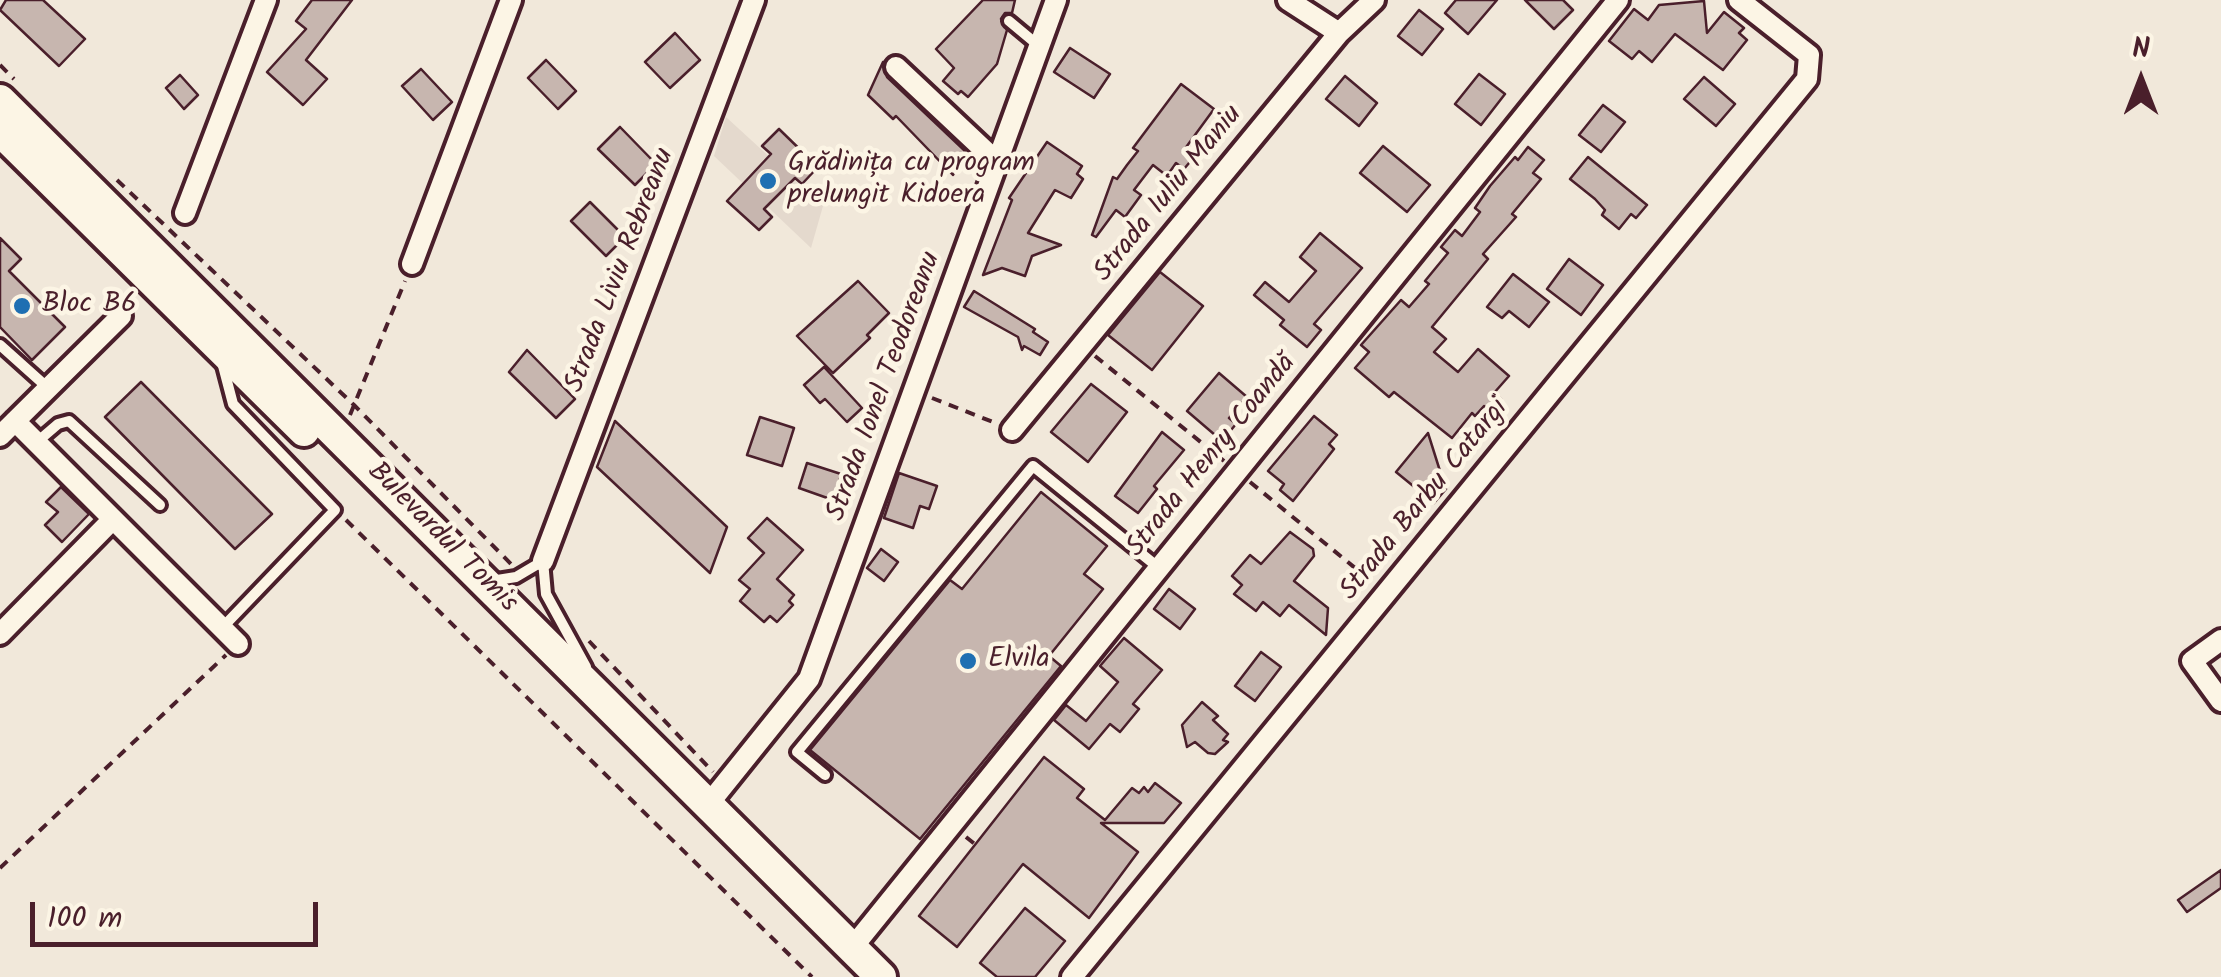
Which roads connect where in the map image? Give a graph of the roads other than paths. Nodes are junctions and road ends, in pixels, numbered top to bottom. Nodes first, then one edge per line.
1 (266, 0) edge
2 (511, 0) edge
3 (754, 0) edge
4 (1056, 0) edge
5 (1288, 0) edge
6 (1374, 0) edge
7 (1618, 0) edge
8 (1739, 0) edge
9 (1312, 7) edge
10 (1009, 21) dead end
11 (1339, 33) junction
12 (1039, 46) junction
13 (896, 67) dead end
14 (12, 94) edge
15 (0, 131) edge
16 (997, 162) junction
17 (185, 213) dead end
18 (412, 264) road end
19 (121, 316) dead end
20 (0, 345) edge
21 (218, 346) junction
22 (48, 388) junction
23 (7, 429) edge
24 (1012, 430) road end
25 (37, 443) junction
26 (160, 505) dead end
27 (113, 520) junction
28 (543, 562) junction
29 (1158, 568) junction
30 (484, 582) junction
31 (222, 628) junction
32 (0, 634) edge
33 (2221, 640) edge
34 (238, 644) road end
35 (2221, 701) edge
36 (609, 708) junction
37 (825, 774) dead end
38 (716, 795) junction
39 (852, 962) edge
40 (882, 977) edge
41 (1072, 977) edge

1 - 17 street
2 - 18 street
3 - 28 street, Strada Liviu Rebreanu
4 - 12 street, Strada Ionel Teodoreanu
5 - 9 street
6 - 11 street, Strada Iuliu Maniu
7 - 29 street, Strada Henry Coandă
8 - 41 street, Strada Barbu Catargi
9 - 11 street
10 - 12 lane
11 - 24 street, Strada Iuliu Maniu
12 - 16 street, Strada Ionel Teodoreanu
13 - 16 street
14 - 30 main road, Bulevardul Tomis
15 - 21 main road, Bulevardul Tomis
16 - 38 street, Strada Ionel Teodoreanu
19 - 22 street
20 - 22 lane
21 - 31 lane
21 - 39 main road, Bulevardul Tomis
22 - 23 street
23 - 25 street
25 - 26 lane
25 - 27 street
27 - 31 street
27 - 32 street
28 - 30 lane
28 - 36 lane
29 - 37 lane
29 - 39 street, Strada Henry Coandă
30 - 36 main road, Bulevardul Tomis
31 - 34 street
33 - 35 street
36 - 38 main road, Bulevardul Tomis
38 - 39 main road, Bulevardul Tomis
39 - 40 main road, Bulevardul Tomis

